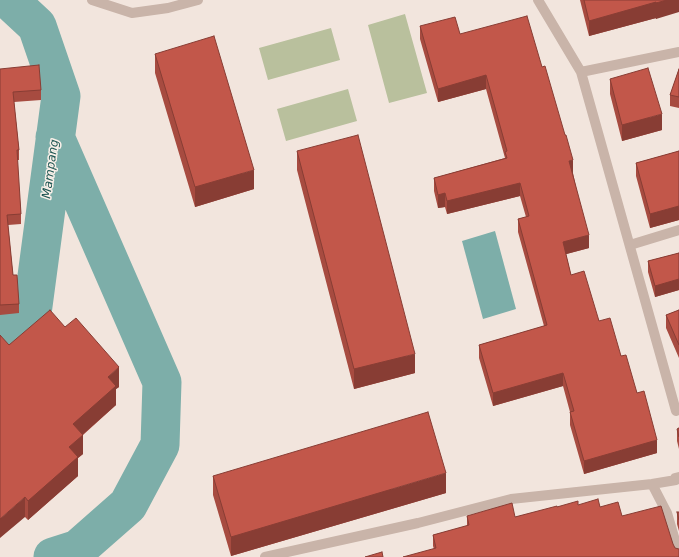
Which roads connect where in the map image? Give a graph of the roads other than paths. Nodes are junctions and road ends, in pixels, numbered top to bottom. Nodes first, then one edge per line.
1 (92, 0) edge
2 (198, 0) edge
3 (538, 0) edge
4 (679, 52) edge
5 (581, 72) junction
6 (679, 230) edge
7 (630, 245) junction
8 (676, 411) dead end
9 (679, 477) edge
10 (652, 484) junction
11 (679, 554) edge
12 (265, 557) edge

1 - 2 street
3 - 5 street
4 - 5 street
5 - 7 street
6 - 7 street
7 - 8 street
9 - 10 street
10 - 11 street
10 - 12 street

